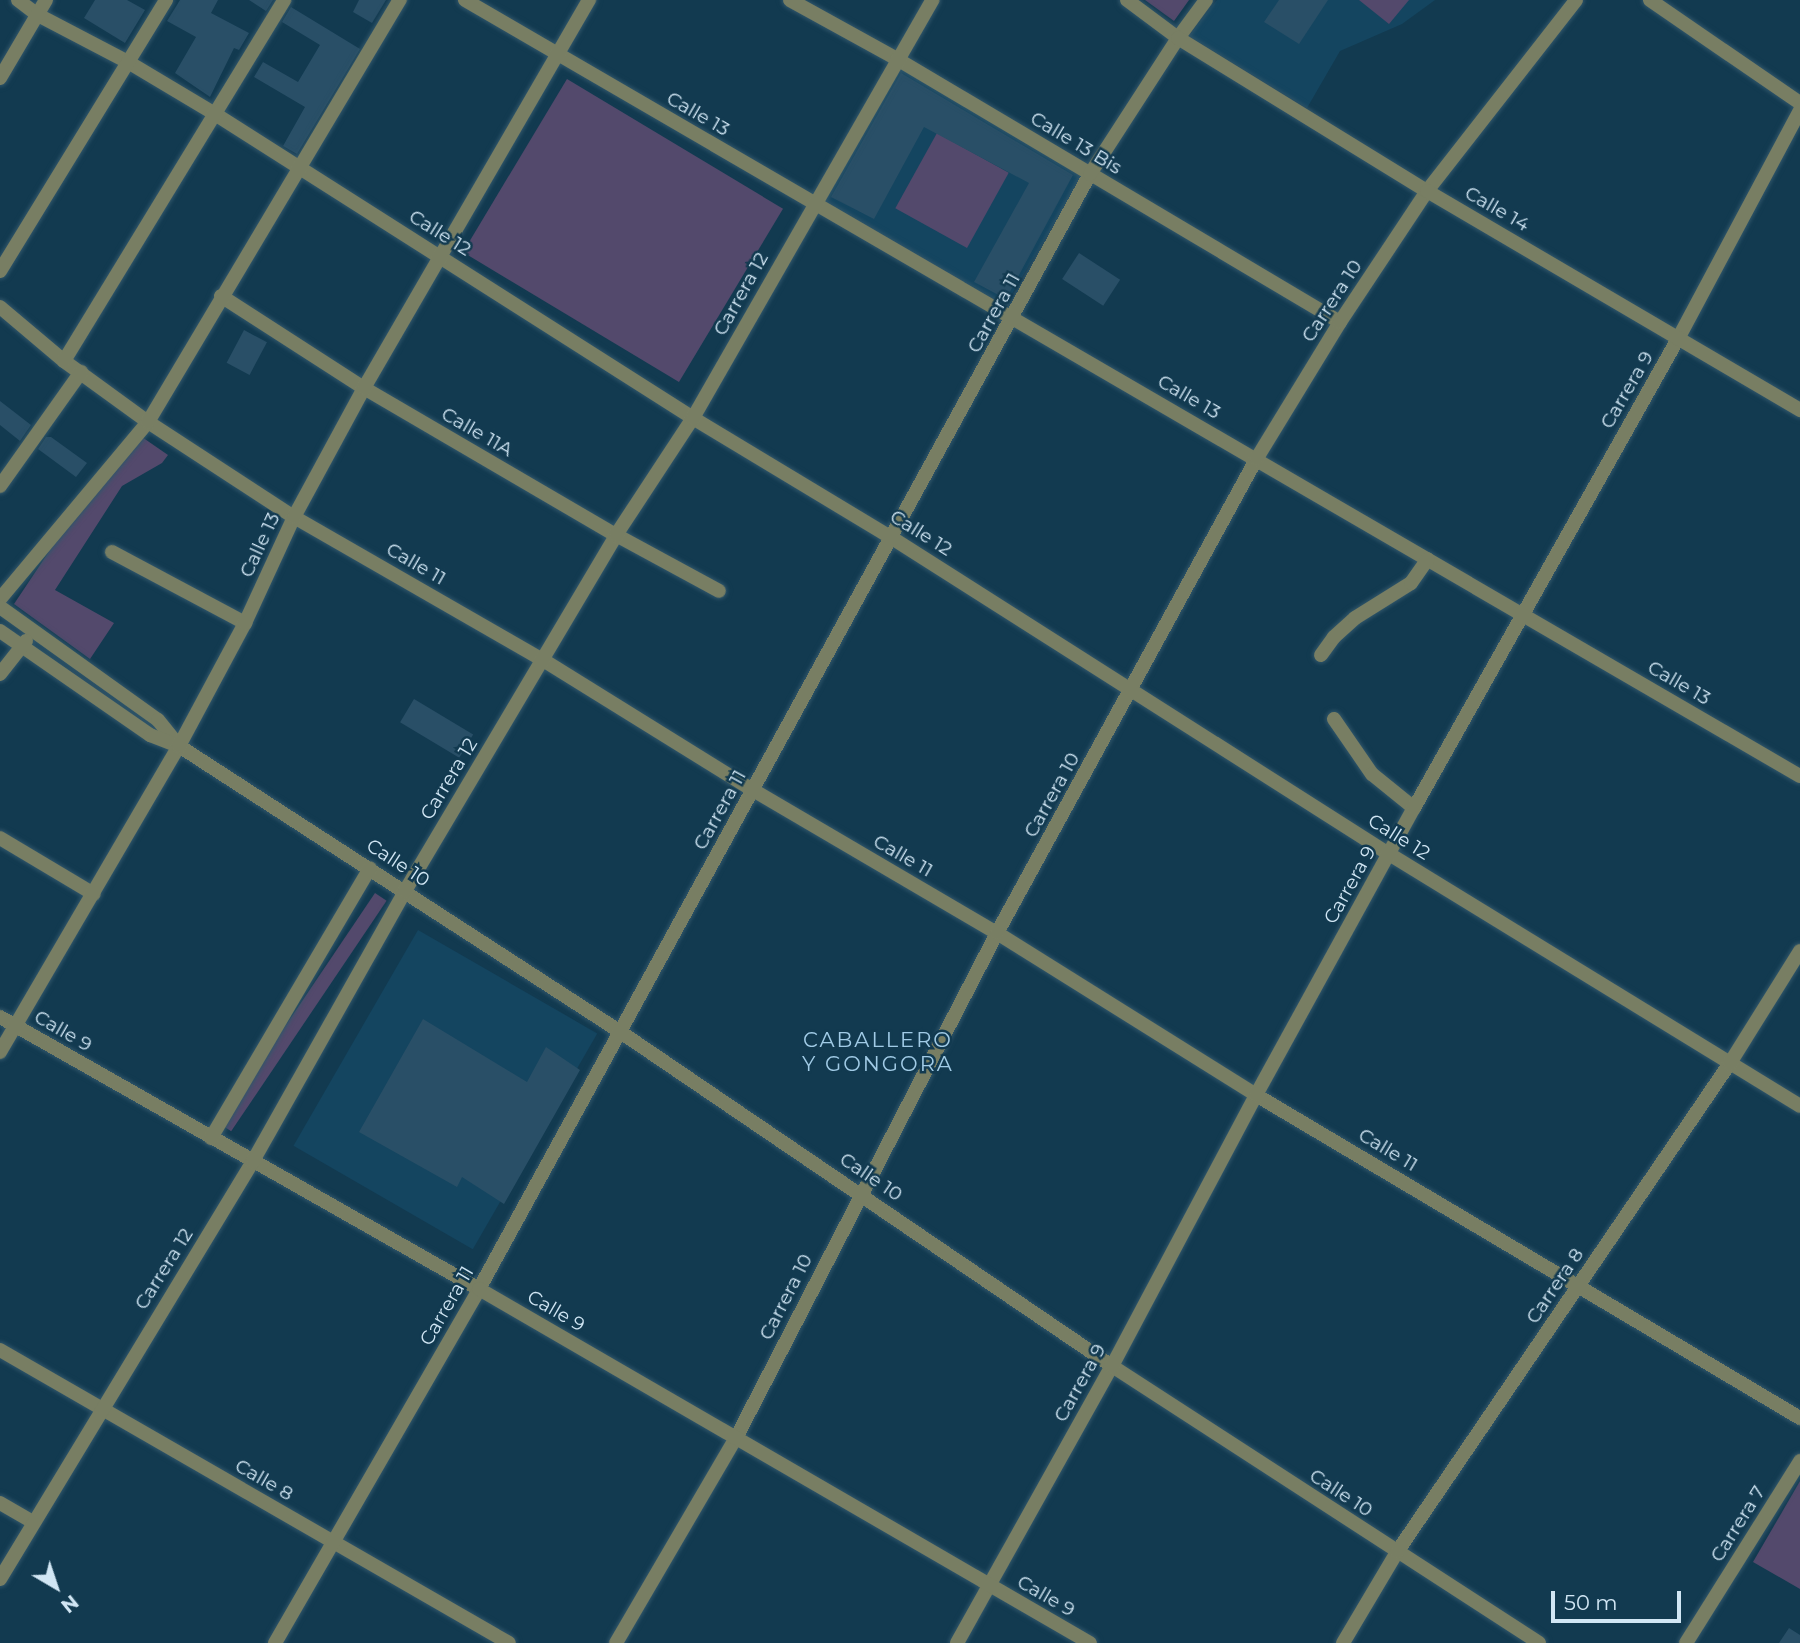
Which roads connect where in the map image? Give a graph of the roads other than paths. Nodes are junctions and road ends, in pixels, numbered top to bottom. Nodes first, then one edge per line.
1 (18, 0) edge
2 (46, 0) edge
3 (166, 0) edge
4 (284, 0) edge
5 (400, 0) edge
6 (465, 0) edge
7 (589, 0) edge
8 (790, 0) edge
9 (932, 0) edge
10 (1127, 0) edge
11 (1206, 0) edge
12 (1576, 0) edge
13 (1650, 0) edge
14 (38, 15) junction
15 (1178, 38) junction
16 (556, 55) junction
17 (897, 59) junction
18 (128, 62) junction
19 (0, 78) edge
20 (1800, 103) edge
21 (1800, 110) edge
22 (215, 114) junction
23 (298, 167) junction
24 (1090, 174) junction
25 (1427, 191) junction
26 (815, 203) junction
27 (443, 257) junction
28 (0, 271) edge
29 (221, 296) junction
30 (1, 308) edge
31 (1013, 318) junction
32 (1340, 322) junction
33 (1679, 337) junction
34 (64, 360) junction
35 (82, 372) junction
36 (364, 388) junction
37 (1800, 410) edge
38 (693, 418) junction
39 (148, 422) junction
40 (1257, 458) junction
41 (0, 486) edge
42 (294, 517) junction
43 (616, 536) junction
44 (892, 538) junction
45 (112, 552) dead end
46 (1429, 559) junction
47 (719, 591) dead end
48 (0, 599) edge
49 (0, 607) edge
50 (1522, 614) junction
51 (245, 623) junction
52 (0, 631) edge
53 (34, 632) junction
54 (22, 647) junction
55 (1321, 655) dead end
56 (543, 660) junction
57 (0, 674) edge
58 (1133, 691) junction
59 (131, 702) junction
60 (121, 716) junction
61 (1334, 719) dead end
62 (179, 746) junction
63 (1800, 776) edge
64 (753, 790) junction
65 (1414, 808) junction
66 (0, 838) edge
67 (1389, 854) junction
68 (370, 868) junction
69 (405, 891) junction
70 (94, 894) junction
71 (998, 933) junction
72 (1800, 951) edge
73 (0, 1017) edge
74 (14, 1025) junction
75 (620, 1031) junction
76 (0, 1052) edge
77 (1730, 1063) junction
78 (1256, 1095) junction
79 (1800, 1106) edge
80 (211, 1138) junction
81 (253, 1161) junction
82 (860, 1193) junction
83 (1579, 1286) junction
84 (479, 1289) junction
85 (0, 1350) edge
86 (1112, 1366) junction
87 (101, 1408) junction
88 (1800, 1418) edge
89 (736, 1438) junction
90 (1800, 1461) edge
91 (0, 1503) edge
92 (34, 1523) junction
93 (333, 1542) junction
94 (1397, 1552) junction
95 (0, 1579) edge
96 (989, 1585) junction
97 (275, 1643) edge
98 (509, 1643) edge
99 (616, 1643) edge
100 (957, 1643) edge
101 (1090, 1643) edge
102 (1343, 1643) edge
103 (1539, 1643) edge
104 (1686, 1643) edge

1 - 14 street, Calle 12
2 - 14 street
3 - 18 street
4 - 22 street
5 - 23 street
6 - 16 street, Calle 13
7 - 16 street, Calle 13
8 - 17 street, Calle 13 Bis
9 - 17 street, Carrera 12
10 - 15 street, Calle 14
11 - 15 street, Carrera 11
12 - 25 street, Carrera 10
13 - 20 street
14 - 18 street, Calle 12
14 - 19 street
15 - 24 street, Carrera 11
15 - 25 street, Calle 14
16 - 26 street, Calle 13
16 - 27 street, Calle 13
17 - 24 street, Calle 13 Bis
17 - 26 street, Carrera 12
18 - 22 street, Calle 12
18 - 28 street
21 - 33 street, Carrera 9
22 - 23 street, Calle 12
22 - 34 street
23 - 27 street, Calle 12
23 - 29 street
24 - 31 street, Carrera 11
24 - 32 street, Calle 13 Bis
25 - 32 street, Carrera 10
25 - 33 street, Calle 14
26 - 31 street, Calle 13
26 - 38 street, Carrera 12
27 - 36 street, Calle 13
27 - 38 street, Calle 12
29 - 36 street, Calle 11A
29 - 39 street
30 - 34 street, Calle 11
31 - 40 street, Calle 13
31 - 44 street, Carrera 11
32 - 40 street, Carrera 10
33 - 37 street, Calle 14
33 - 50 street, Carrera 9
34 - 35 street, Calle 11
35 - 39 street, Calle 11
35 - 41 street
36 - 42 street, Calle 13
36 - 43 street, Calle 11A
38 - 43 street, Carrera 12
38 - 44 street, Calle 12
39 - 42 street, Calle 11
39 - 48 street
40 - 46 street, Calle 13
40 - 58 street, Carrera 10
42 - 51 street, Calle 13
42 - 56 street, Calle 11
43 - 47 street, Calle 11A
43 - 56 street, Carrera 12
44 - 58 street, Calle 12
44 - 64 street, Carrera 11
45 - 51 street
46 - 50 street, Calle 13
46 - 55 street
49 - 53 street
50 - 63 street, Calle 13
50 - 65 street, Carrera 9
51 - 62 street, Calle 13
52 - 54 street
53 - 54 street
53 - 59 street, Calle 10
54 - 57 street
54 - 60 street, Calle 10
56 - 64 street, Calle 11
56 - 69 street, Carrera 12
58 - 67 street, Calle 12
58 - 71 street, Carrera 10
59 - 60 street
59 - 62 street, Calle 10
60 - 62 street, Calle 10
61 - 65 street
62 - 68 street, Calle 10
62 - 70 street, Calle 13
64 - 71 street, Calle 11
64 - 75 street, Carrera 11
65 - 67 street, Carrera 9
66 - 70 street
67 - 77 street, Calle 12
67 - 78 street, Carrera 9
68 - 69 street, Calle 10
68 - 80 street
69 - 75 street, Calle 10
69 - 81 street, Carrera 12
70 - 74 street, Calle 13
71 - 78 street, Calle 11
71 - 82 street, Carrera 10
72 - 77 street, Carrera 8
73 - 74 street, Calle 9
74 - 76 street, Calle 13
74 - 80 street, Calle 9
75 - 82 street, Calle 10
75 - 84 street, Carrera 11
77 - 79 street, Calle 12
77 - 83 street, Carrera 8
78 - 83 street, Calle 11
78 - 86 street, Carrera 9
80 - 81 street, Calle 9
81 - 84 street, Calle 9
81 - 87 street, Carrera 12
82 - 86 street, Calle 10
82 - 89 street, Carrera 10
83 - 88 street, Calle 11
83 - 94 street, Carrera 8
84 - 89 street, Calle 9
84 - 93 street, Carrera 11
85 - 87 street, Calle 8
86 - 94 street, Calle 10
86 - 96 street, Carrera 9
87 - 92 street, Carrera 12
87 - 93 street, Calle 8
89 - 96 street, Calle 9
89 - 99 street, Carrera 10
90 - 104 street, Carrera 7
91 - 92 street
92 - 95 street, Carrera 12
93 - 97 street, Carrera 11
93 - 98 street, Calle 8
94 - 102 street, Carrera 8
94 - 103 street, Calle 10
96 - 100 street, Carrera 9
96 - 101 street, Calle 9

